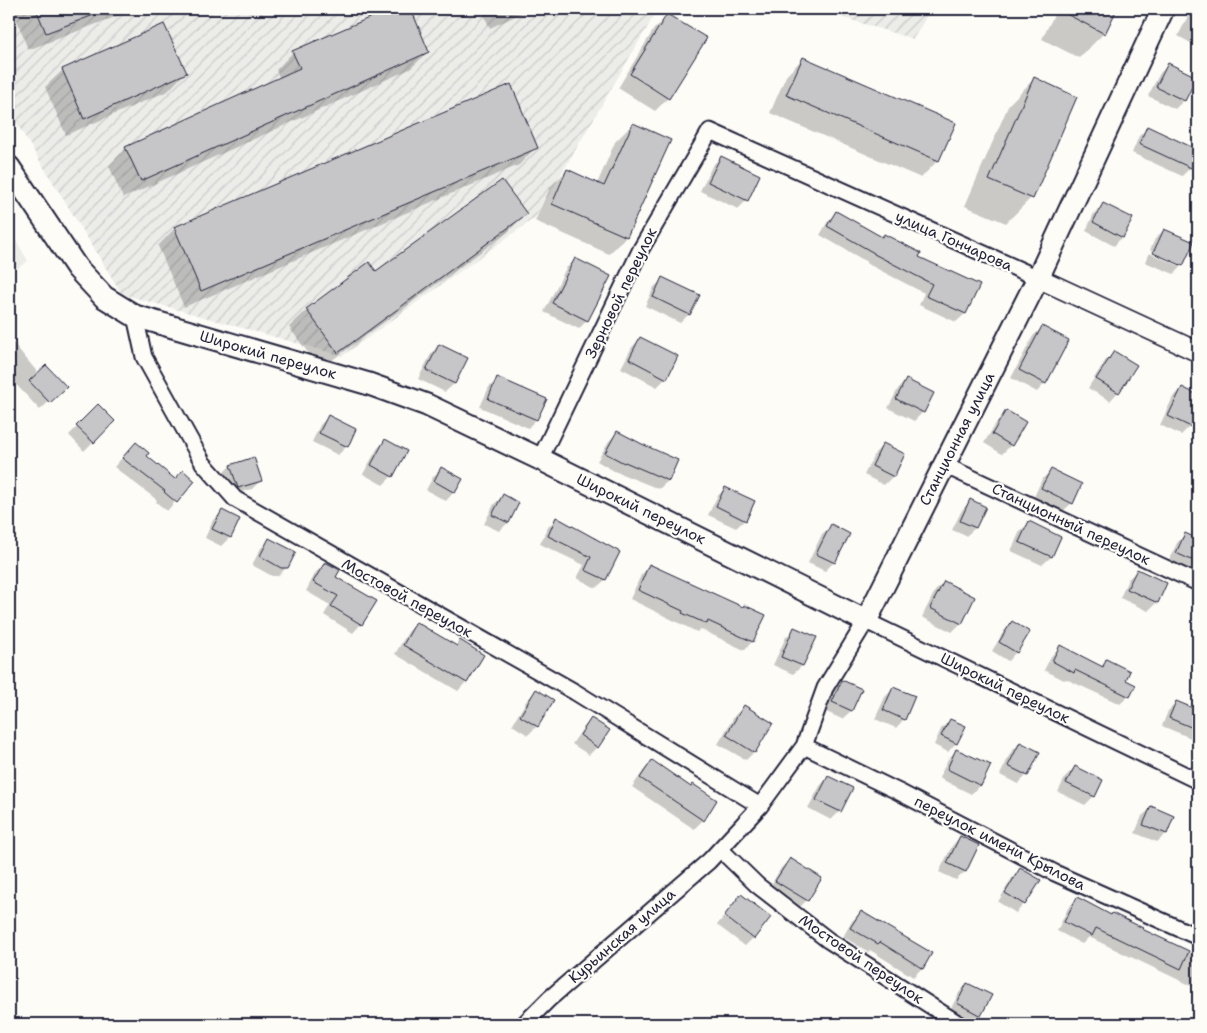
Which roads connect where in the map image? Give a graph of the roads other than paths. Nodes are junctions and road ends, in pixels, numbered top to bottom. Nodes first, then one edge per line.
1 (1163, 9) edge
2 (710, 131) joint
3 (9, 167) edge
4 (1038, 278) junction
5 (135, 316) junction
6 (1198, 352) edge
7 (540, 459) junction
8 (944, 465) junction
9 (1198, 583) edge
10 (866, 621) junction
11 (804, 746) junction
12 (1198, 781) edge
13 (760, 806) junction
14 (720, 849) junction
15 (1198, 937) edge
16 (524, 1024) edge
17 (959, 1024) edge

1 - 4 main road, Станционная улица
2 - 4 street, улица Гончарова
2 - 7 street, Зерновой переулок
3 - 5 main road, Широкий переулок
4 - 6 street, улица Гончарова
4 - 8 main road, Станционная улица
5 - 7 main road, Широкий переулок
5 - 13 street, Мостовой переулок
7 - 10 main road, Широкий переулок
8 - 9 street, Станционный переулок
8 - 10 main road, Станционная улица
10 - 11 street, Станционная улица
10 - 12 street, Широкий переулок
11 - 13 street, Станционная улица
11 - 15 street, переулок имени Крылова
13 - 14 street, Станционная улица
14 - 16 street, Курьинская улица
14 - 17 street, Мостовой переулок

